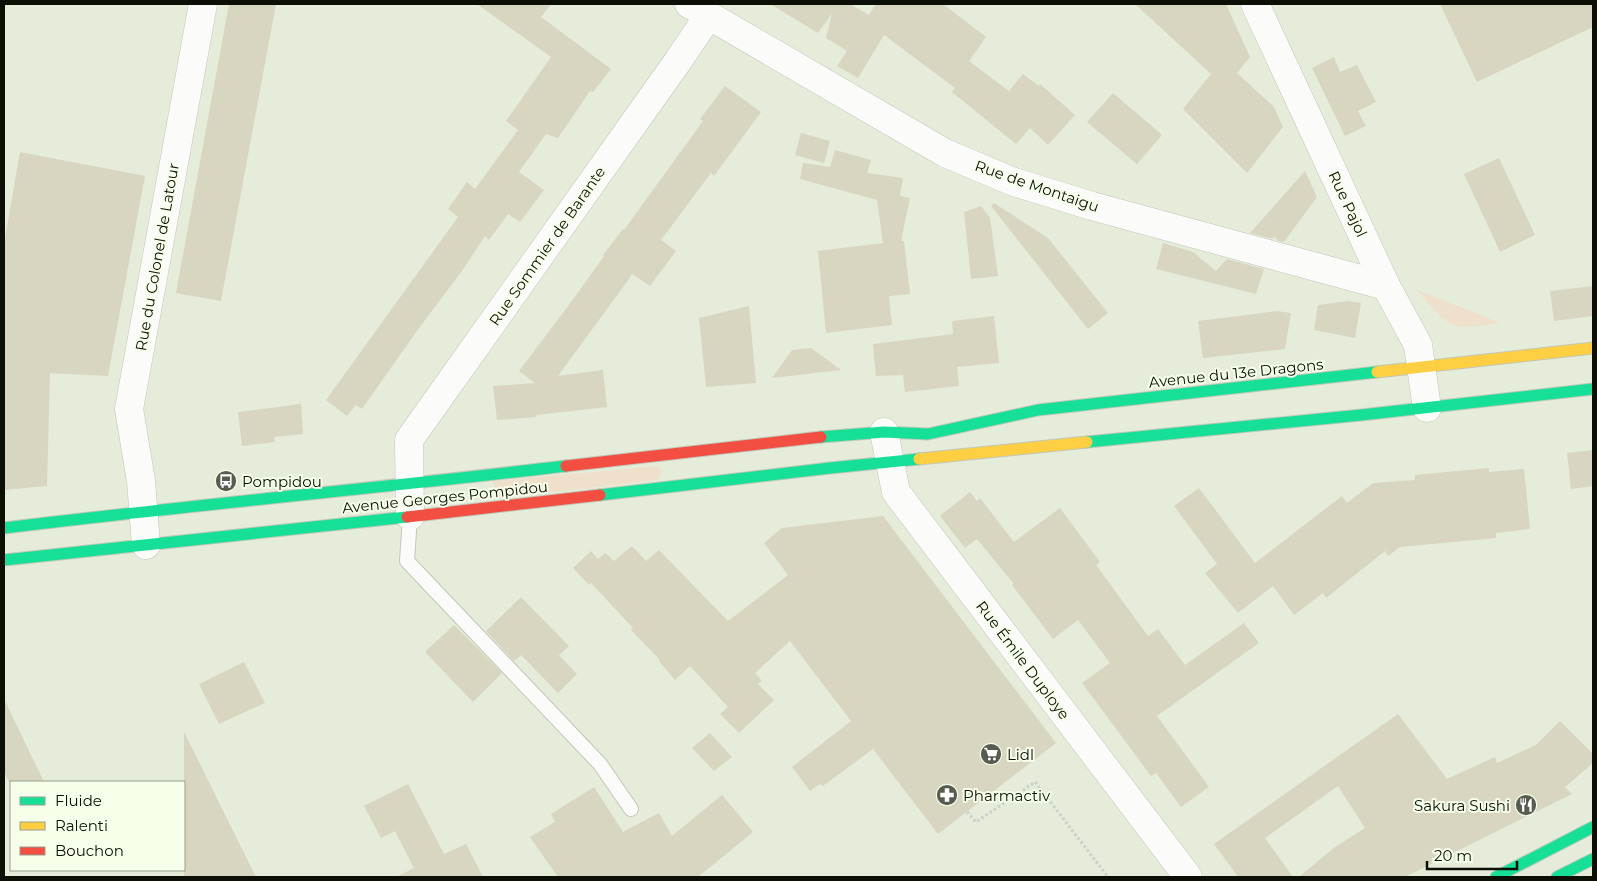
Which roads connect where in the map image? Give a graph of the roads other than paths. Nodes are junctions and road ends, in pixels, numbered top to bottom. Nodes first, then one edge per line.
1 (203, 4) edge
2 (1255, 4) edge
3 (699, 10) edge
4 (1386, 286) junction
5 (1593, 348) edge
6 (1422, 368) junction
7 (1593, 389) edge
8 (1427, 408) junction
9 (884, 432) junction
10 (889, 463) junction
11 (410, 484) junction
12 (143, 511) junction
13 (410, 516) junction
14 (4, 528) edge
15 (146, 545) junction
16 (4, 560) edge
17 (631, 809) dead end
18 (1593, 827) edge
19 (1593, 859) edge
20 (1188, 877) edge
21 (1496, 877) edge
22 (1557, 877) edge

1 - 12 street, Rue du Colonel de Latour
2 - 4 street, Rue Pajol
3 - 4 street, Rue de Montaigu
3 - 11 street, Rue Sommier de Barante
4 - 6 street, Rue Pajol
5 - 6 main road, Avenue du 13e Dragons
6 - 8 street, Rue Pajol
6 - 9 main road, Avenue du 13e Dragons
7 - 8 main road
8 - 10 main road
9 - 10 street, Rue Émile Duploye
9 - 11 main road, Avenue Georges Pompidou
10 - 13 main road, Avenue Georges Pompidou
10 - 20 street, Rue Émile Duploye
11 - 12 main road, Avenue Georges Pompidou
11 - 13 street, Rue Sommier de Barante
12 - 14 main road, Avenue Georges Pompidou
12 - 15 street, Rue du Colonel de Latour
13 - 15 main road, Avenue Georges Pompidou
13 - 17 lane
15 - 16 main road, Avenue Georges Pompidou
18 - 21 main road
19 - 22 main road

